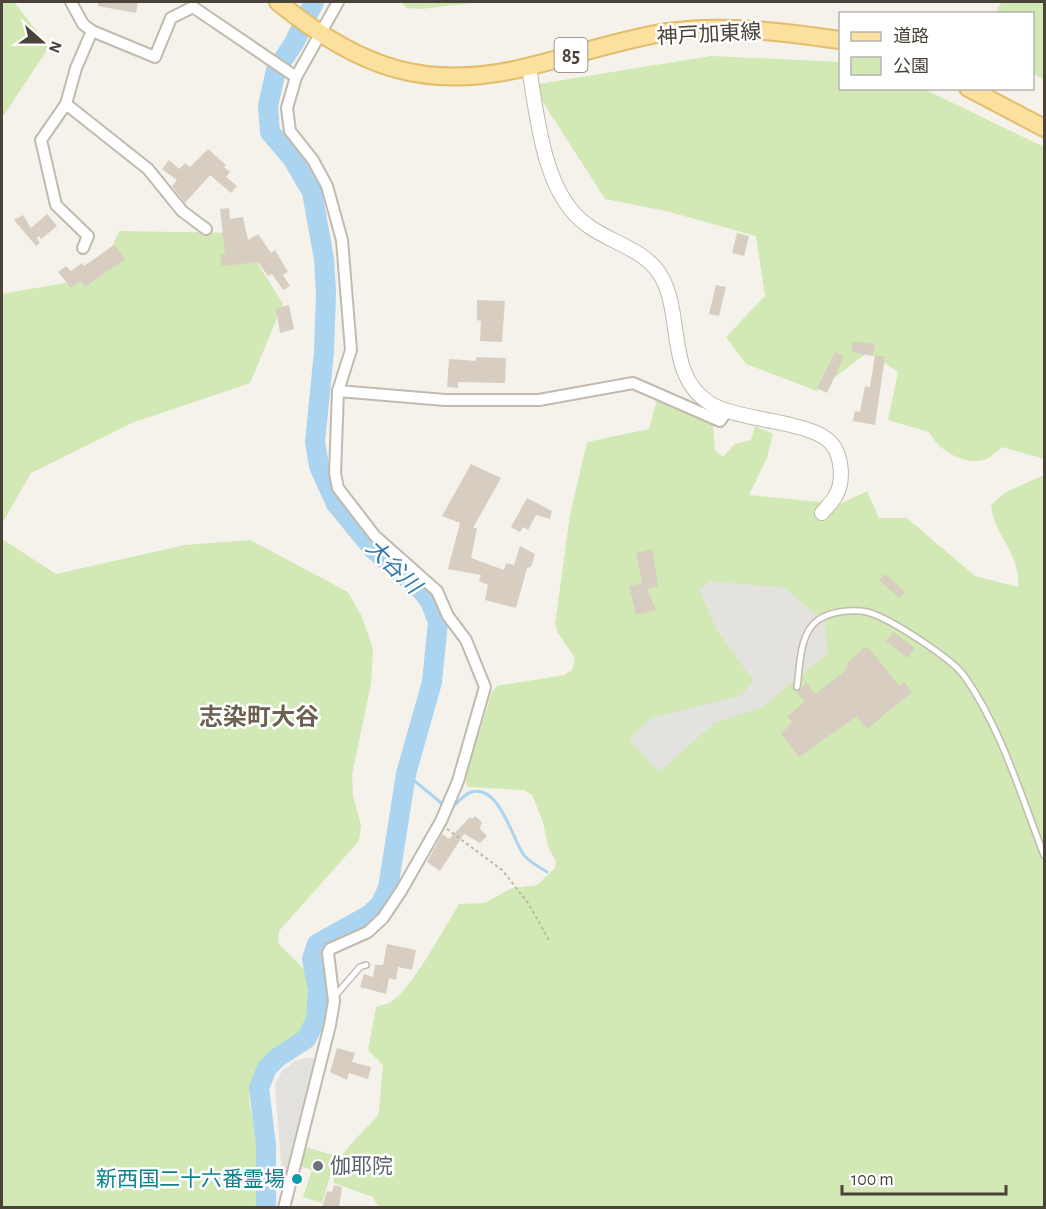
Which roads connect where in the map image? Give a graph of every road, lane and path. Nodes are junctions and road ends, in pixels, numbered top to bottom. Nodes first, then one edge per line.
1 (71, 2) edge
2 (278, 2) edge
3 (338, 2) edge
4 (92, 31) junction
5 (315, 31) junction
6 (839, 40) edge
7 (529, 67) junction
8 (293, 75) junction
9 (972, 90) edge
10 (66, 104) junction
11 (1044, 128) edge
12 (206, 229) dead end
13 (83, 248) dead end
14 (338, 391) junction
15 (727, 411) junction
16 (822, 513) dead end
17 (797, 687) dead end
18 (441, 821) junction
19 (1044, 855) edge
20 (550, 942) dead end
21 (366, 965) dead end
22 (333, 998) junction
23 (284, 1208) edge

1 - 4 street
2 - 5 main road, 神戸加東線 / 85
3 - 5 street
4 - 8 street
4 - 10 street
5 - 7 main road, 神戸加東線 / 85
5 - 8 street
6 - 7 main road, 神戸加東線 / 85
7 - 15 street
8 - 14 street
9 - 11 main road
10 - 12 street
10 - 13 street
14 - 15 street
14 - 18 street
15 - 16 street
17 - 19 lane
18 - 20 path
18 - 22 street
21 - 22 lane
22 - 23 street

